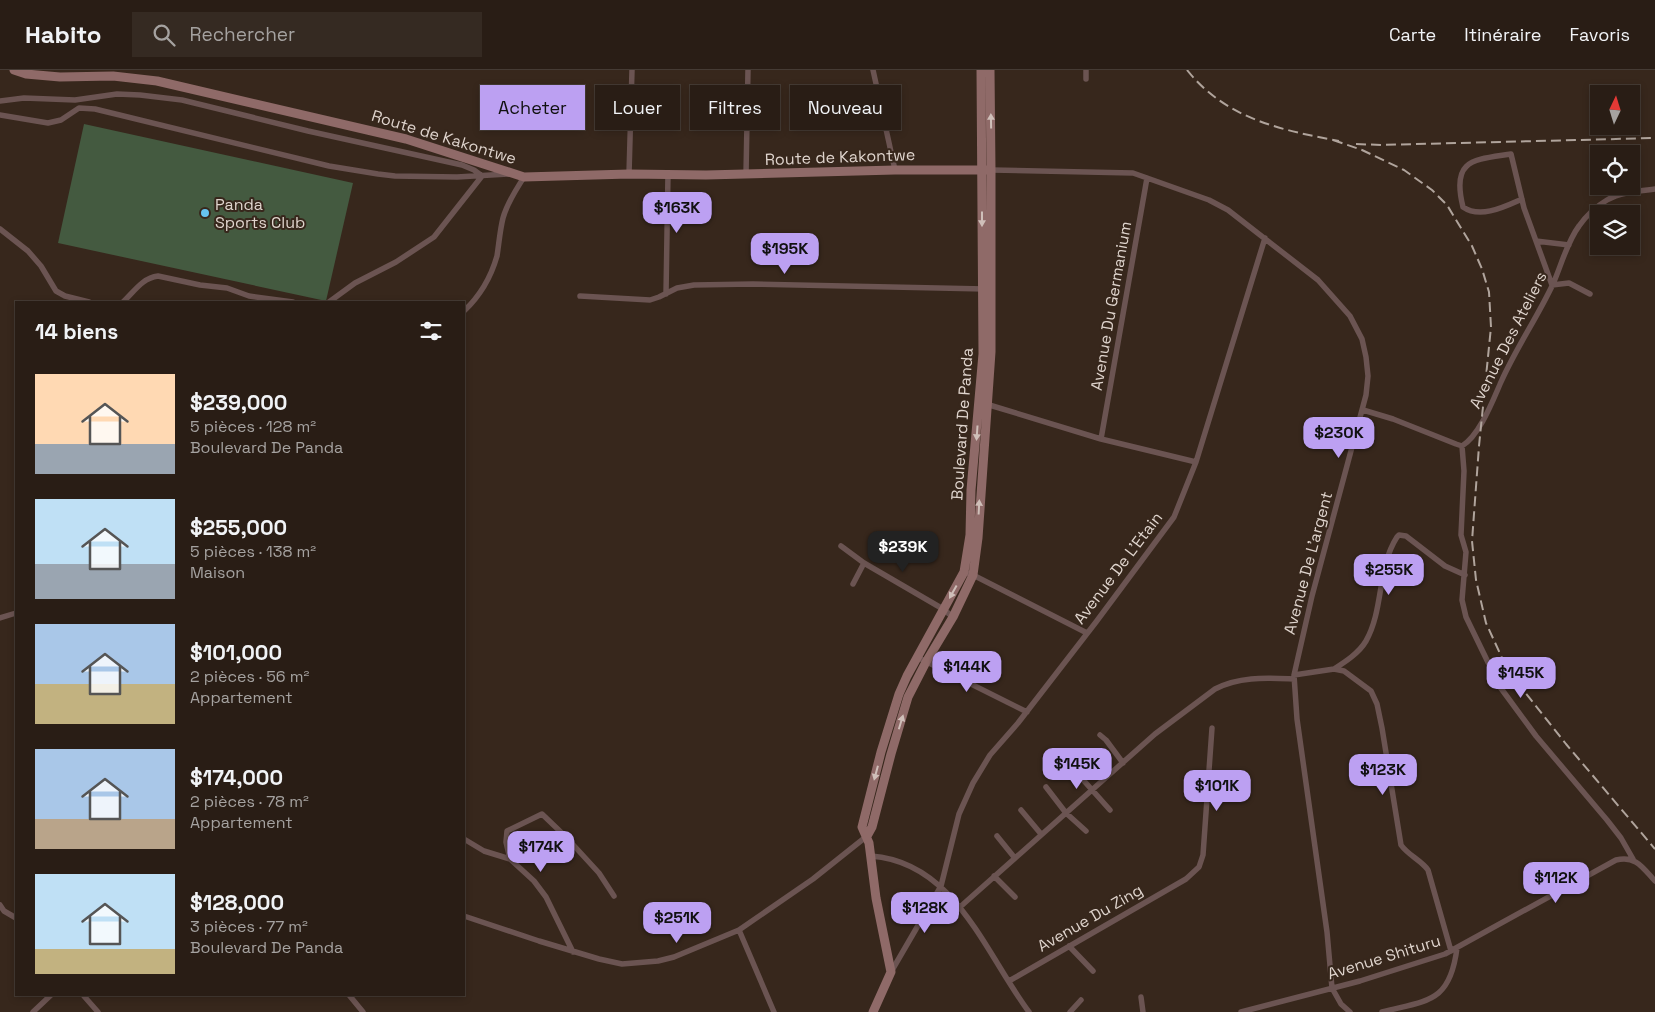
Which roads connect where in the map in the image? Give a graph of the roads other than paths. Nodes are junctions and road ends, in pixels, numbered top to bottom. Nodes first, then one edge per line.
1 (14, 70) edge
2 (632, 70) edge
3 (748, 70) edge
4 (873, 70) edge
5 (981, 70) edge
6 (990, 70) edge
7 (1086, 70) edge
8 (1086, 79) dead end
9 (0, 102) edge
10 (0, 115) edge
11 (896, 170) junction
12 (987, 170) junction
13 (510, 174) junction
14 (629, 174) junction
15 (668, 174) junction
16 (746, 174) junction
17 (482, 176) junction
18 (524, 177) junction
19 (1147, 178) junction
20 (1655, 189) edge
21 (1522, 199) junction
22 (0, 229) edge
23 (1265, 238) junction
24 (1536, 241) junction
25 (1570, 245) junction
26 (1552, 285) junction
27 (986, 289) junction
28 (666, 294) junction
29 (1590, 294) dead end
30 (580, 296) dead end
31 (79, 301) edge
32 (124, 301) edge
33 (286, 301) edge
34 (330, 301) edge
35 (465, 310) edge
36 (983, 404) junction
37 (1363, 410) junction
38 (1101, 438) junction
39 (1462, 446) junction
40 (1196, 462) junction
41 (841, 546) dead end
42 (864, 563) junction
43 (968, 573) junction
44 (1465, 575) junction
45 (853, 584) dead end
46 (943, 609) junction
47 (15, 613) edge
48 (953, 616) junction
49 (0, 618) edge
50 (1087, 633) junction
51 (917, 657) junction
52 (926, 662) junction
53 (1334, 669) junction
54 (1294, 677) junction
55 (1026, 712) junction
56 (1212, 728) dead end
57 (1100, 735) dead end
58 (882, 752) junction
59 (891, 754) junction
60 (1060, 754) dead end
61 (1123, 763) junction
62 (1046, 787) dead end
63 (1092, 790) junction
64 (876, 792) junction
65 (1021, 810) dead end
66 (1110, 810) dead end
67 (1066, 813) junction
68 (1086, 831) dead end
69 (1042, 834) junction
70 (867, 836) junction
71 (997, 836) dead end
72 (465, 840) edge
73 (871, 856) junction
74 (1014, 857) junction
75 (510, 859) junction
76 (1633, 859) junction
77 (994, 876) junction
78 (1655, 881) edge
79 (941, 886) junction
80 (614, 896) dead end
81 (1014, 897) dead end
82 (0, 905) edge
83 (960, 907) junction
84 (465, 916) edge
85 (15, 917) edge
86 (739, 930) junction
87 (1069, 946) junction
88 (1454, 950) junction
89 (573, 952) junction
90 (1093, 970) dead end
91 (891, 972) junction
92 (1009, 981) junction
93 (1332, 988) junction
94 (50, 996) edge
95 (84, 996) edge
96 (350, 996) edge
97 (1141, 997) dead end
98 (1081, 1000) dead end
99 (1261, 1010) edge
100 (33, 1012) edge
101 (98, 1012) edge
102 (363, 1012) edge
103 (774, 1012) edge
104 (874, 1012) edge
105 (1029, 1012) edge
106 (1070, 1012) edge
107 (1143, 1012) edge
108 (1241, 1012) edge
109 (1350, 1012) edge
110 (1382, 1012) edge

1 - 13 street, Route de Kakontwe
2 - 14 street
3 - 16 street
4 - 11 street
5 - 12 street
12 -> 6 street
7 - 8 street
9 - 17 street
10 - 17 street
11 - 12 street, Route de Kakontwe
11 - 16 street, Route de Kakontwe
12 - 19 street, Avenue De L'argent
12 - 27 street, Boulevard De Panda
13 - 17 street
13 - 18 street, Route de Kakontwe
14 - 15 street, Route de Kakontwe
14 - 18 street, Route de Kakontwe
15 - 16 street, Route de Kakontwe
15 - 28 street
17 - 34 street
18 - 35 street
19 - 23 street, Avenue De L'argent
19 - 38 street, Avenue Du Germanium
20 - 25 street, Avenue Des Ateliers
21 - 21 street
21 - 24 street
22 - 31 street
23 - 37 street, Avenue De L'argent
23 - 40 street, Avenue De L'Etain
24 - 25 street
24 - 26 street
25 - 26 street, Avenue Des Ateliers
26 - 29 street
26 - 39 street, Avenue Des Ateliers
27 - 28 street
27 - 36 street, Boulevard De Panda
28 - 30 street
32 - 33 street
36 - 38 street
36 - 43 street, Boulevard De Panda
37 - 39 street
37 - 54 street, Avenue De L'argent
38 - 40 street
39 - 44 street
40 - 50 street, Avenue De L'Etain
41 - 42 street
42 - 45 street
42 - 46 street
43 -> 46 street, Boulevard De Panda
43 - 48 street, Boulevard De Panda
43 - 50 street
44 - 53 street
44 - 76 street
46 - 48 street
46 - 51 street, Boulevard De Panda
47 - 49 street
48 - 52 street, Boulevard De Panda
50 - 55 street, Avenue De L'Etain
51 - 52 street
51 - 58 street, Boulevard De Panda
52 - 55 street
59 -> 52 street, Boulevard De Panda
53 - 54 street
53 - 88 street
54 - 61 street
54 - 93 street, Avenue De L'argent
55 - 79 street, Avenue De L'Etain
56 - 87 street, Avenue Du Zing
57 - 61 street
58 - 59 street
58 -> 64 street, Boulevard De Panda
59 - 64 street, Boulevard De Panda
60 - 63 street
61 - 63 street
62 - 67 street
63 - 66 street
63 - 67 street
64 - 70 street, Boulevard De Panda
65 - 69 street
67 - 68 street
67 - 69 street
69 - 74 street
70 - 73 street, Boulevard De Panda
70 - 86 street
71 - 74 street
72 - 75 street
73 - 79 street
73 - 91 street, Boulevard De Panda
74 - 77 street
75 - 80 street
75 - 89 street
76 - 78 street
76 - 88 street, Avenue Shituru
77 - 81 street
77 - 83 street
79 - 83 street
79 - 91 street, Avenue De L'Etain
82 - 85 street
83 - 92 street
84 - 89 street
86 - 89 street
86 - 103 street
87 - 90 street
87 - 92 street, Avenue Du Zing
88 - 93 street, Avenue Shituru
88 - 110 street
91 - 104 street
92 - 105 street
93 - 99 street, Avenue Shituru
93 - 109 street
94 - 100 street
95 - 101 street
96 - 102 street
97 - 107 street
98 - 106 street
99 - 108 street, Avenue Shituru

